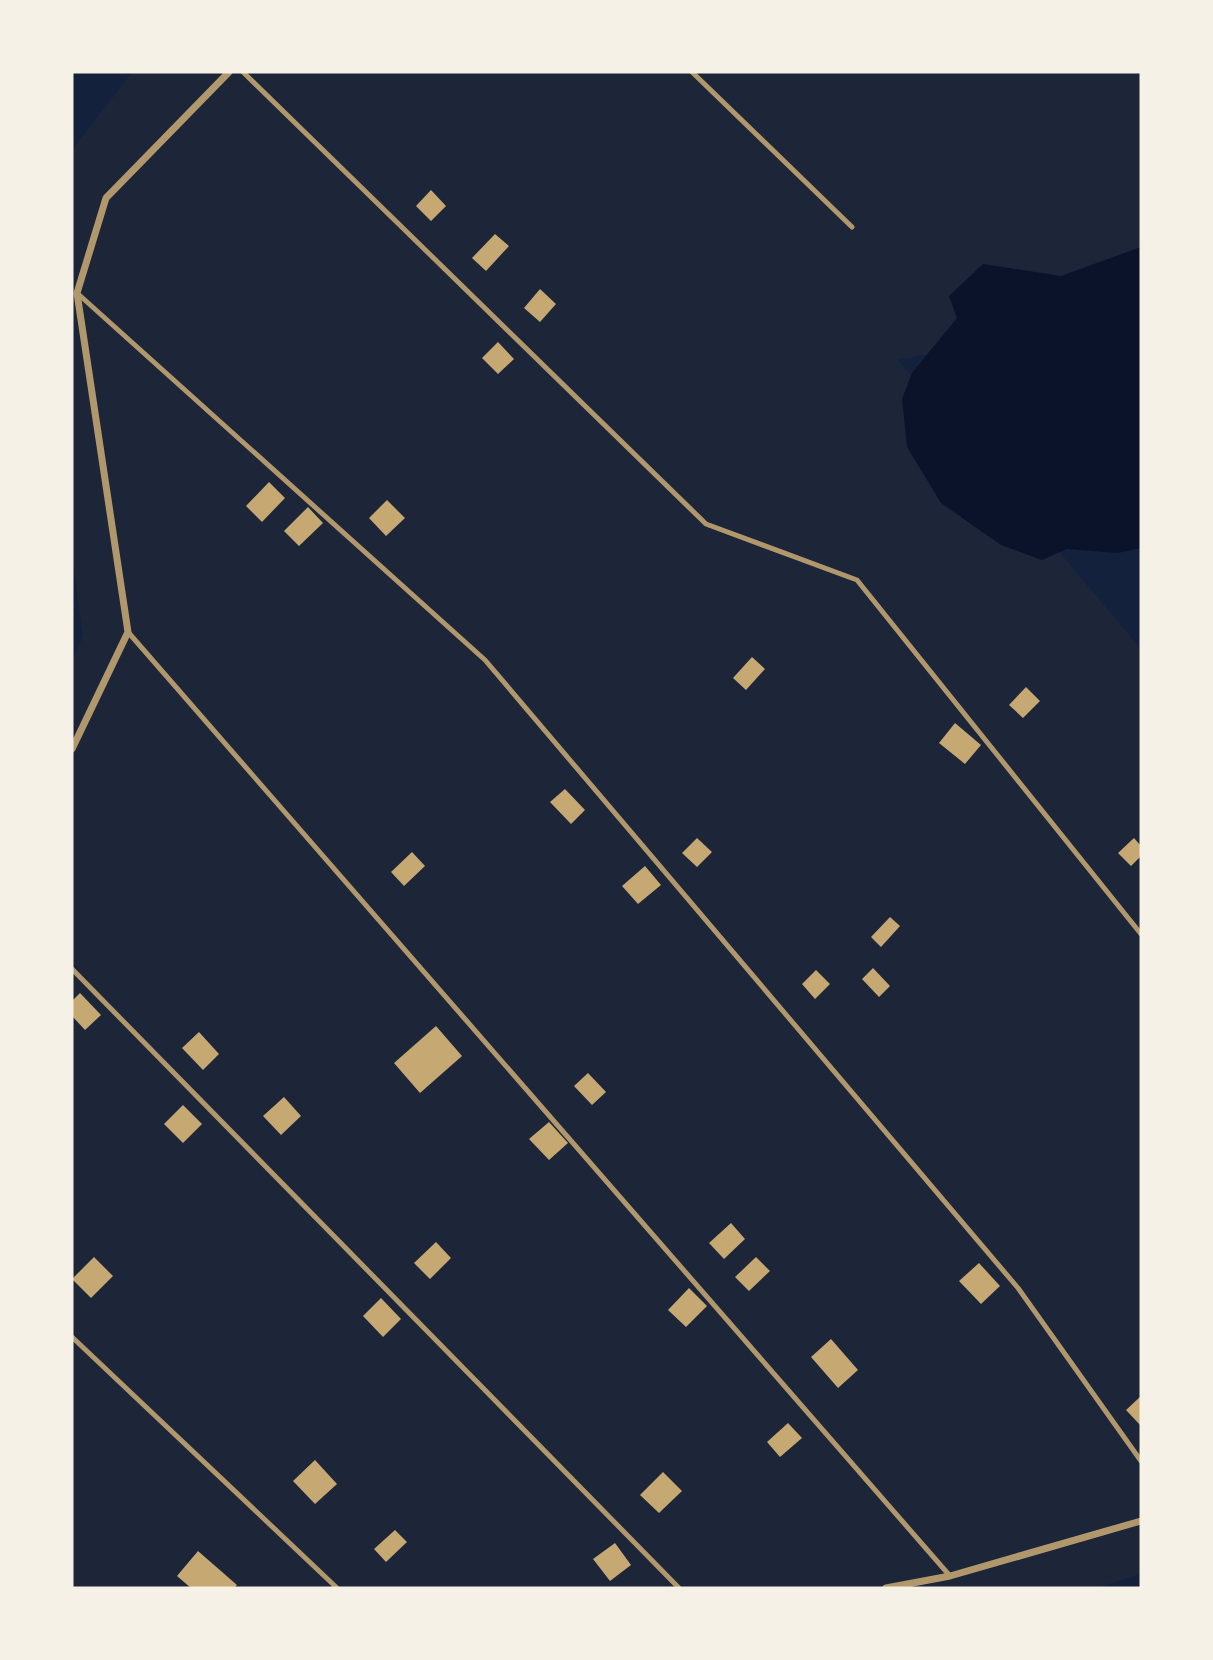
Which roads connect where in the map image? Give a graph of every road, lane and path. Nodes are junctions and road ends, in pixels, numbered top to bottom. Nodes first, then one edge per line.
1 (229, 72) edge
2 (243, 72) edge
3 (692, 72) edge
4 (852, 227) dead end
5 (77, 293) junction
6 (128, 632) junction
7 (72, 749) edge
8 (1141, 934) edge
9 (72, 969) edge
10 (72, 1337) edge
11 (1141, 1461) edge
12 (1141, 1521) edge
13 (950, 1576) junction
14 (337, 1588) edge
15 (679, 1588) edge
16 (886, 1588) edge

1 - 5 street
2 - 8 lane
3 - 4 lane
5 - 6 street
5 - 11 lane
6 - 7 street
6 - 13 lane
9 - 15 lane
10 - 14 lane
12 - 13 street
13 - 16 street

